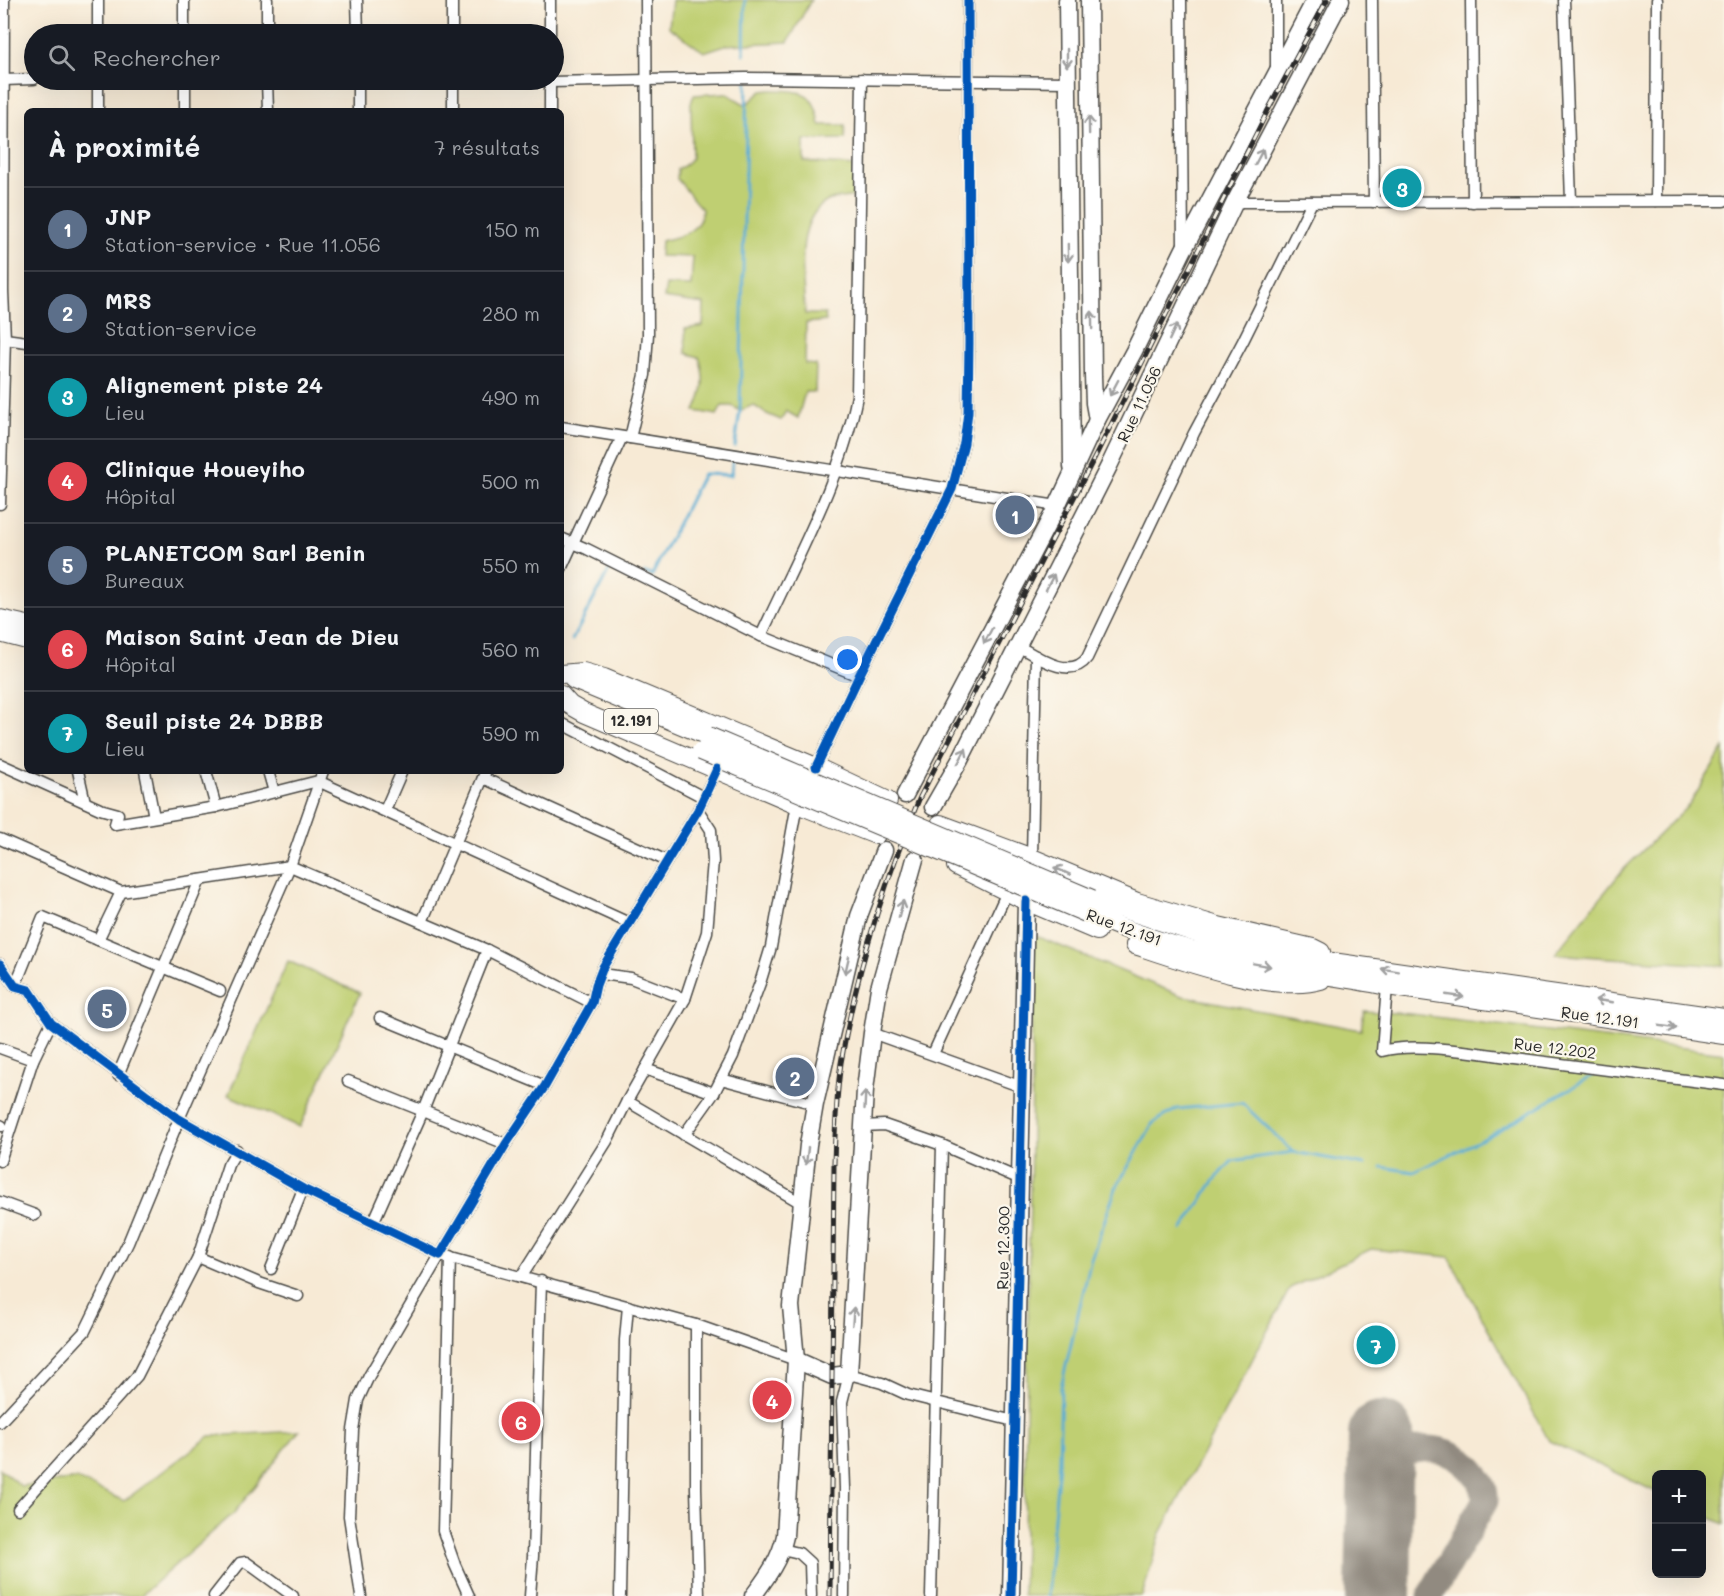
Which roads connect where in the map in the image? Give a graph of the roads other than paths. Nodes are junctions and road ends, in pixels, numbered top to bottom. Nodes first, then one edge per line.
1 (4, 0) edge
2 (98, 0) edge
3 (184, 0) edge
4 (267, 0) edge
5 (357, 0) edge
6 (452, 0) edge
7 (550, 0) edge
8 (646, 0) edge
9 (968, 0) edge
10 (1067, 0) edge
11 (1089, 0) edge
12 (1181, 0) edge
13 (1276, 0) edge
14 (1315, 0) edge
15 (1341, 0) edge
16 (1372, 0) edge
17 (1471, 0) edge
18 (1564, 0) edge
19 (1658, 0) edge
20 (98, 24) edge
21 (184, 24) edge
22 (267, 24) edge
23 (358, 24) edge
24 (452, 24) edge
25 (550, 24) edge
26 (2, 49) edge
27 (1276, 76) junction
28 (24, 79) edge
29 (647, 79) junction
30 (862, 79) junction
31 (3, 80) junction
32 (564, 80) edge
33 (967, 81) junction
34 (1067, 82) junction
35 (98, 90) edge
36 (185, 90) edge
37 (267, 90) edge
38 (358, 90) edge
39 (453, 90) edge
40 (550, 90) edge
41 (98, 108) edge
42 (185, 108) edge
43 (268, 108) edge
44 (358, 108) edge
45 (453, 108) edge
46 (550, 108) edge
47 (1473, 201) junction
48 (1571, 201) junction
49 (1656, 201) junction
50 (1724, 201) edge
51 (1235, 202) junction
52 (1312, 202) junction
53 (1374, 202) junction
54 (1183, 251) junction
55 (1, 290) edge
56 (6, 339) junction
57 (24, 342) edge
58 (1097, 420) junction
59 (564, 427) edge
60 (626, 437) junction
61 (837, 471) junction
62 (1072, 472) junction
63 (952, 489) junction
64 (0, 493) edge
65 (0, 504) edge
66 (1057, 506) junction
67 (564, 539) edge
68 (573, 542) junction
69 (564, 562) edge
70 (0, 619) edge
71 (24, 624) edge
72 (0, 633) edge
73 (761, 636) junction
74 (24, 639) edge
75 (1018, 646) junction
76 (1036, 656) junction
77 (564, 674) edge
78 (564, 675) edge
79 (859, 676) junction
80 (564, 691) edge
81 (564, 698) edge
82 (564, 725) edge
83 (704, 744) junction
84 (0, 764) edge
85 (816, 767) junction
86 (717, 769) junction
87 (79, 774) edge
88 (146, 774) edge
89 (207, 774) edge
90 (269, 774) edge
91 (401, 774) edge
92 (484, 774) edge
93 (320, 776) edge
94 (274, 792) junction
95 (703, 797) junction
96 (896, 798) junction
97 (85, 802) junction
98 (797, 804) junction
99 (216, 807) junction
100 (385, 810) junction
101 (698, 810) junction
102 (936, 816) junction
103 (154, 817) junction
104 (0, 839) edge
105 (880, 842) junction
106 (455, 844) junction
107 (921, 855) junction
108 (1032, 858) junction
109 (667, 861) junction
110 (291, 866) junction
111 (200, 880) junction
112 (121, 892) junction
113 (1007, 892) junction
114 (1026, 901) junction
115 (422, 922) junction
116 (629, 923) junction
117 (98, 940) junction
118 (487, 950) junction
119 (0, 964) edge
120 (163, 968) junction
121 (1335, 968) junction
122 (601, 974) junction
123 (15, 986) junction
124 (1387, 986) junction
125 (220, 992) dead end
126 (685, 999) junction
127 (592, 1003) junction
128 (380, 1018) dead end
129 (1724, 1018) edge
130 (51, 1023) junction
131 (872, 1033) junction
132 (1724, 1035) edge
133 (448, 1046) junction
134 (0, 1048) edge
135 (933, 1054) junction
136 (33, 1060) junction
137 (645, 1069) junction
138 (118, 1075) junction
139 (721, 1080) junction
140 (348, 1081) dead end
141 (1724, 1085) edge
142 (545, 1086) junction
143 (1022, 1087) junction
144 (714, 1093) junction
145 (627, 1101) junction
146 (815, 1104) junction
147 (423, 1111) junction
148 (179, 1119) junction
149 (863, 1126) junction
150 (684, 1135) junction
151 (506, 1144) junction
152 (942, 1145) junction
153 (237, 1150) junction
154 (0, 1161) edge
155 (1020, 1179) junction
156 (303, 1188) junction
157 (0, 1202) edge
158 (801, 1203) junction
159 (35, 1215) dead end
160 (374, 1223) junction
161 (445, 1256) junction
162 (198, 1257) junction
163 (271, 1269) dead end
164 (522, 1276) junction
165 (541, 1281) junction
166 (297, 1296) dead end
167 (628, 1306) junction
168 (696, 1325) junction
169 (796, 1360) junction
170 (849, 1374) junction
171 (934, 1402) junction
172 (1014, 1421) junction
173 (0, 1422) edge
174 (18, 1509) dead end
175 (782, 1549) junction
176 (214, 1596) edge
177 (293, 1596) edge
178 (361, 1596) edge
179 (469, 1596) edge
180 (530, 1596) edge
181 (620, 1596) edge
182 (699, 1596) edge
183 (753, 1596) edge
184 (811, 1596) edge
185 (844, 1596) edge
186 (931, 1596) edge
187 (1011, 1596) edge

1 - 26 street
2 - 20 street
3 - 21 street
4 - 22 street
5 - 23 street
6 - 24 street
7 - 25 street
8 - 29 street
9 - 33 street
10 -> 34 main road
58 -> 11 main road
12 - 54 street
13 - 27 street
14 - 27 main road
51 -> 15 main road, Rue 11.056
16 - 53 street
17 - 47 street
18 - 48 street
19 - 49 street
26 - 31 street
27 - 54 main road
28 - 31 street
29 - 30 street
29 - 32 street
29 - 60 street
30 - 33 street
30 - 61 street
31 - 55 street
33 - 34 street
33 - 63 street
34 -> 62 main road
35 - 41 street
36 - 42 street
37 - 43 street
38 - 44 street
39 - 45 street
40 - 46 street
47 - 48 street
47 - 53 street
48 - 49 street
49 - 50 street
51 - 52 street
75 -> 51 main road, Rue 11.056
52 - 53 street
52 - 76 street
54 -> 58 main road
55 - 56 street
56 - 57 street
56 - 64 street
58 - 62 main road
59 - 60 street
60 - 61 street
60 - 68 street
61 - 63 street
61 - 73 street
62 - 66 main road
63 - 66 street
63 - 79 street
64 - 65 street
66 -> 96 main road
67 - 68 street
68 - 69 street
68 - 73 street
70 - 71 main road
72 - 74 main road
73 - 79 street
75 - 76 street
102 -> 75 main road, Rue 11.056
76 - 108 street
77 - 85 main road
78 - 83 main road, Rue 12.191
79 - 85 street
80 - 83 main road, Rue 12.191 / 12.191
81 - 86 main road
82 - 95 street
83 - 121 main road, Rue 12.191, bridge
84 - 97 street
85 - 96 main road
86 - 95 street
86 - 98 main road
87 - 97 street
88 - 103 street
89 - 99 street
90 - 94 street
91 - 100 street
92 - 106 street
92 - 109 street
93 - 94 street
93 - 100 street
93 - 110 street
94 - 99 street
95 - 101 street
96 - 102 main road
96 - 105 main road
97 - 103 street
98 - 105 main road
98 - 139 street
99 - 103 street
100 - 106 street
101 - 109 street
101 - 126 street
102 - 107 main road
102 - 108 main road
104 - 112 street
105 - 107 main road
105 -> 146 main road
106 - 115 street
106 - 116 street
107 - 113 main road
131 -> 107 main road
121 -> 108 main road
109 - 116 street
110 - 111 street
110 - 115 street
110 - 148 street
111 - 112 street
111 - 120 street
112 - 117 street
113 - 114 main road
113 - 135 street
114 - 121 main road
114 - 143 main road, Rue 12.300
115 - 118 street
116 - 122 street
117 - 120 street
117 - 123 street
118 - 127 street
118 - 133 street
119 - 123 street
120 - 125 street
120 - 138 street
121 - 124 main road, Rue 12.191
129 -> 121 main road, Rue 12.191
122 - 126 street
122 - 127 street
123 - 130 street
124 -> 132 main road, Rue 12.191
124 - 141 street, Rue 12.202
126 - 137 street
127 - 142 street
128 - 133 street
130 - 136 street
130 - 138 street
131 - 135 street
149 -> 131 main road
133 - 142 street
133 - 147 street
134 - 136 street
135 - 143 street
136 - 154 street
137 - 144 street
137 - 145 street
138 - 148 street
139 - 144 street
139 - 146 street
140 - 147 street
142 - 151 street
143 - 155 main road, Rue 12.300
144 - 150 street
145 - 150 street
145 - 164 street
146 -> 158 main road
147 - 151 street
147 - 160 street
148 - 153 street
148 - 173 street
149 - 152 street
170 -> 149 main road
150 - 158 street
151 - 161 street
152 - 155 street
152 - 171 street
153 - 156 street
153 - 162 street
155 - 172 main road, Rue 12.300
156 - 160 street
156 - 163 street
157 - 159 street
158 - 169 main road
160 - 161 street
161 - 164 street
161 - 178 street
161 - 179 street
162 - 166 street
162 - 174 street
164 - 165 street
165 - 167 street
165 - 180 street
167 - 168 street
167 - 181 street
168 - 169 street
168 - 182 street
169 - 170 main road
169 - 175 main road
170 - 171 street
170 - 185 street
171 - 172 street
171 - 186 street
172 - 187 main road, Rue 12.300
175 - 183 main road
175 - 184 street
176 - 177 street

